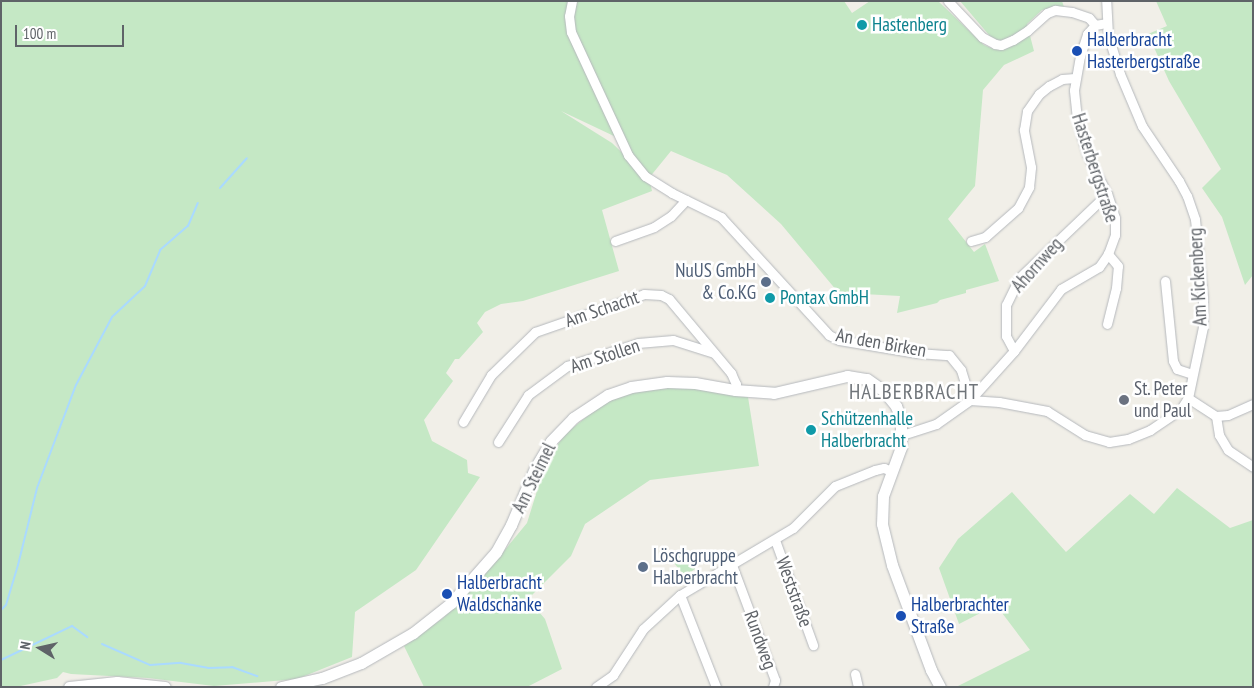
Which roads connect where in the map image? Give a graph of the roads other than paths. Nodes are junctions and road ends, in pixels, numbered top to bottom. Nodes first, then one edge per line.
1 (572, 1) edge
2 (948, 1) edge
3 (1106, 1) edge
4 (1106, 23) junction
5 (1095, 25) junction
6 (1075, 78) junction
7 (1107, 194) junction
8 (686, 200) junction
9 (615, 242) dead end
10 (971, 242) dead end
11 (1108, 254) junction
12 (1165, 281) dead end
13 (1107, 324) dead end
14 (1014, 351) junction
15 (714, 353) junction
16 (1192, 374) junction
17 (735, 390) junction
18 (1188, 398) junction
19 (970, 400) junction
20 (1253, 404) edge
21 (1216, 416) junction
22 (463, 422) dead end
23 (902, 435) junction
24 (498, 442) dead end
25 (1253, 467) edge
26 (891, 471) junction
27 (775, 540) junction
28 (732, 565) junction
29 (680, 595) junction
30 (813, 645) dead end
31 (854, 674) dead end
32 (69, 687) edge
33 (165, 687) edge
34 (281, 687) edge
35 (596, 687) edge
36 (716, 687) edge
37 (773, 687) edge
38 (858, 687) edge
39 (940, 687) edge

1 - 8 street, An den Birken
2 - 5 street
3 - 4 street, Am Kickenberg
4 - 5 street
4 - 16 street, Am Kickenberg
5 - 6 street, Hasterbergstraße
6 - 7 street, Hasterbergstraße
6 - 10 street
7 - 11 street, Hasterbergstraße
7 - 14 street, Ahornweg
8 - 9 street
8 - 19 street, An den Birken
11 - 13 street
11 - 14 street, Hasterbergstraße
12 - 16 street
14 - 19 street, Hasterbergstraße
15 - 17 street, Am Schacht
15 - 22 street, Am Schacht
15 - 24 street, Am Stollen
16 - 18 street, Am Kickenberg
17 - 23 main road, Am Steimel
17 - 34 main road, Am Steimel
18 - 19 street
18 - 21 street
19 - 23 street, Hasterbergstraße
20 - 21 street
21 - 25 street
23 - 26 main road
26 - 27 street
26 - 39 main road
27 - 28 street
27 - 30 street, Weststraße
28 - 29 street
28 - 37 street, Rundweg
29 - 35 street
29 - 36 street
31 - 38 street
32 - 33 main road

